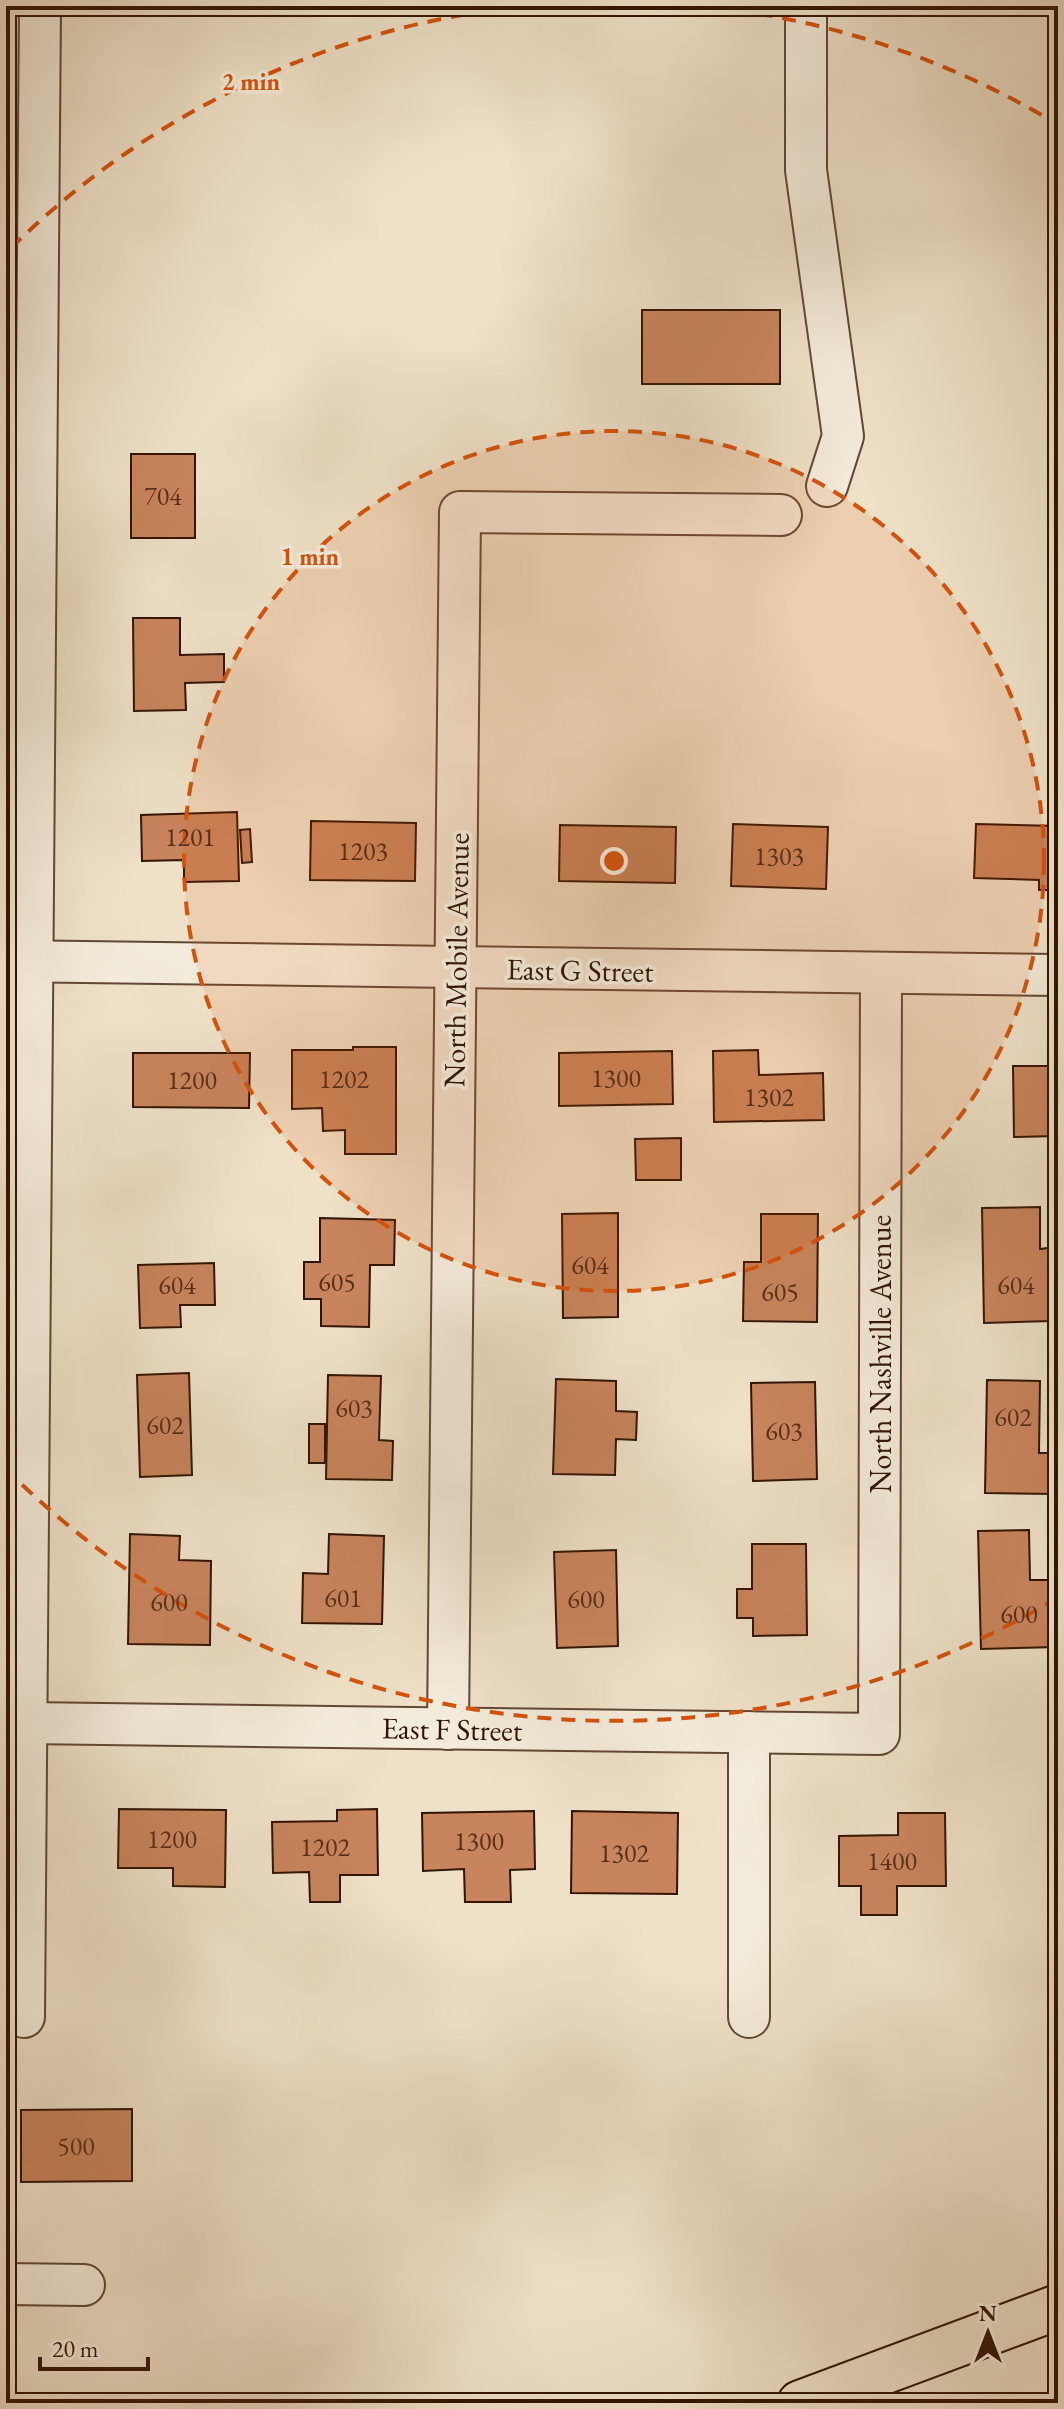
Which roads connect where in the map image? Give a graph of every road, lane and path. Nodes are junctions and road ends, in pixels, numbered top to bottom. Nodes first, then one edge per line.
1 (40, 6) edge
2 (806, 6) edge
3 (827, 486) dead end
4 (781, 515) dead end
5 (20, 961) edge
6 (456, 968) junction
7 (881, 975) junction
8 (1058, 975) edge
9 (26, 1723) junction
10 (448, 1729) junction
11 (749, 1732) junction
12 (879, 1734) joint
13 (24, 2017) dead end
14 (749, 2017) dead end
15 (6, 2284) edge
16 (84, 2285) dead end
17 (1058, 2307) edge
18 (800, 2403) edge

1 - 5 street
2 - 3 street
4 - 6 street, North Mobile Avenue
5 - 6 street, East G Street
5 - 9 street
6 - 7 street, East G Street
6 - 10 street, North Mobile Avenue
7 - 8 street, East G Street
7 - 12 street, North Nashville Avenue
9 - 10 street, East F Street
9 - 13 street
10 - 11 street, East F Street
11 - 12 street, East F Street
11 - 14 street
15 - 16 street
17 - 18 main road

